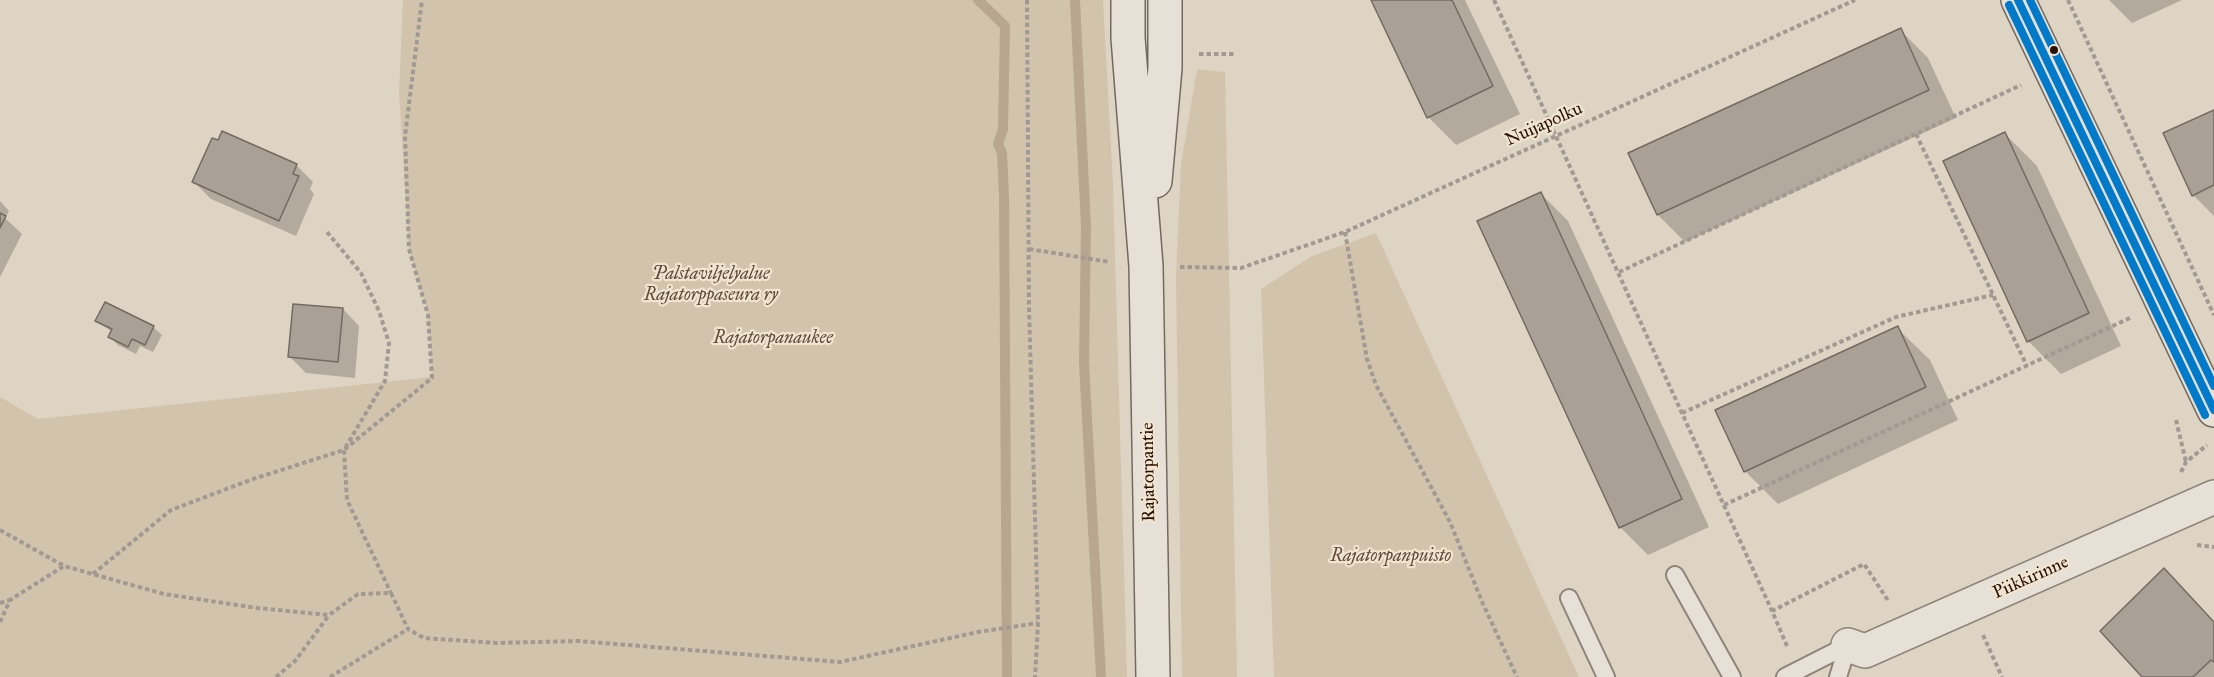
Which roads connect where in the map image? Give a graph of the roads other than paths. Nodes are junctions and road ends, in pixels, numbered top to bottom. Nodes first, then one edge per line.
1 (1128, 0) edge
2 (1165, 0) edge
3 (2018, 0) edge
4 (1146, 266) junction
5 (2214, 410) edge
6 (2214, 497) edge
7 (1675, 574) dead end
8 (1569, 598) dead end
9 (1848, 645) junction
10 (1791, 674) edge
11 (1153, 677) edge
12 (1606, 677) edge
13 (1732, 677) edge
14 (1838, 677) edge

1 - 4 main road, Rajatorpantie
2 - 4 main road, Rajatorpantie
3 - 5 main road
4 - 11 main road, Rajatorpantie
6 - 9 main road, Piikkirinne
7 - 13 lane
8 - 12 lane
9 - 10 lane
9 - 14 lane

